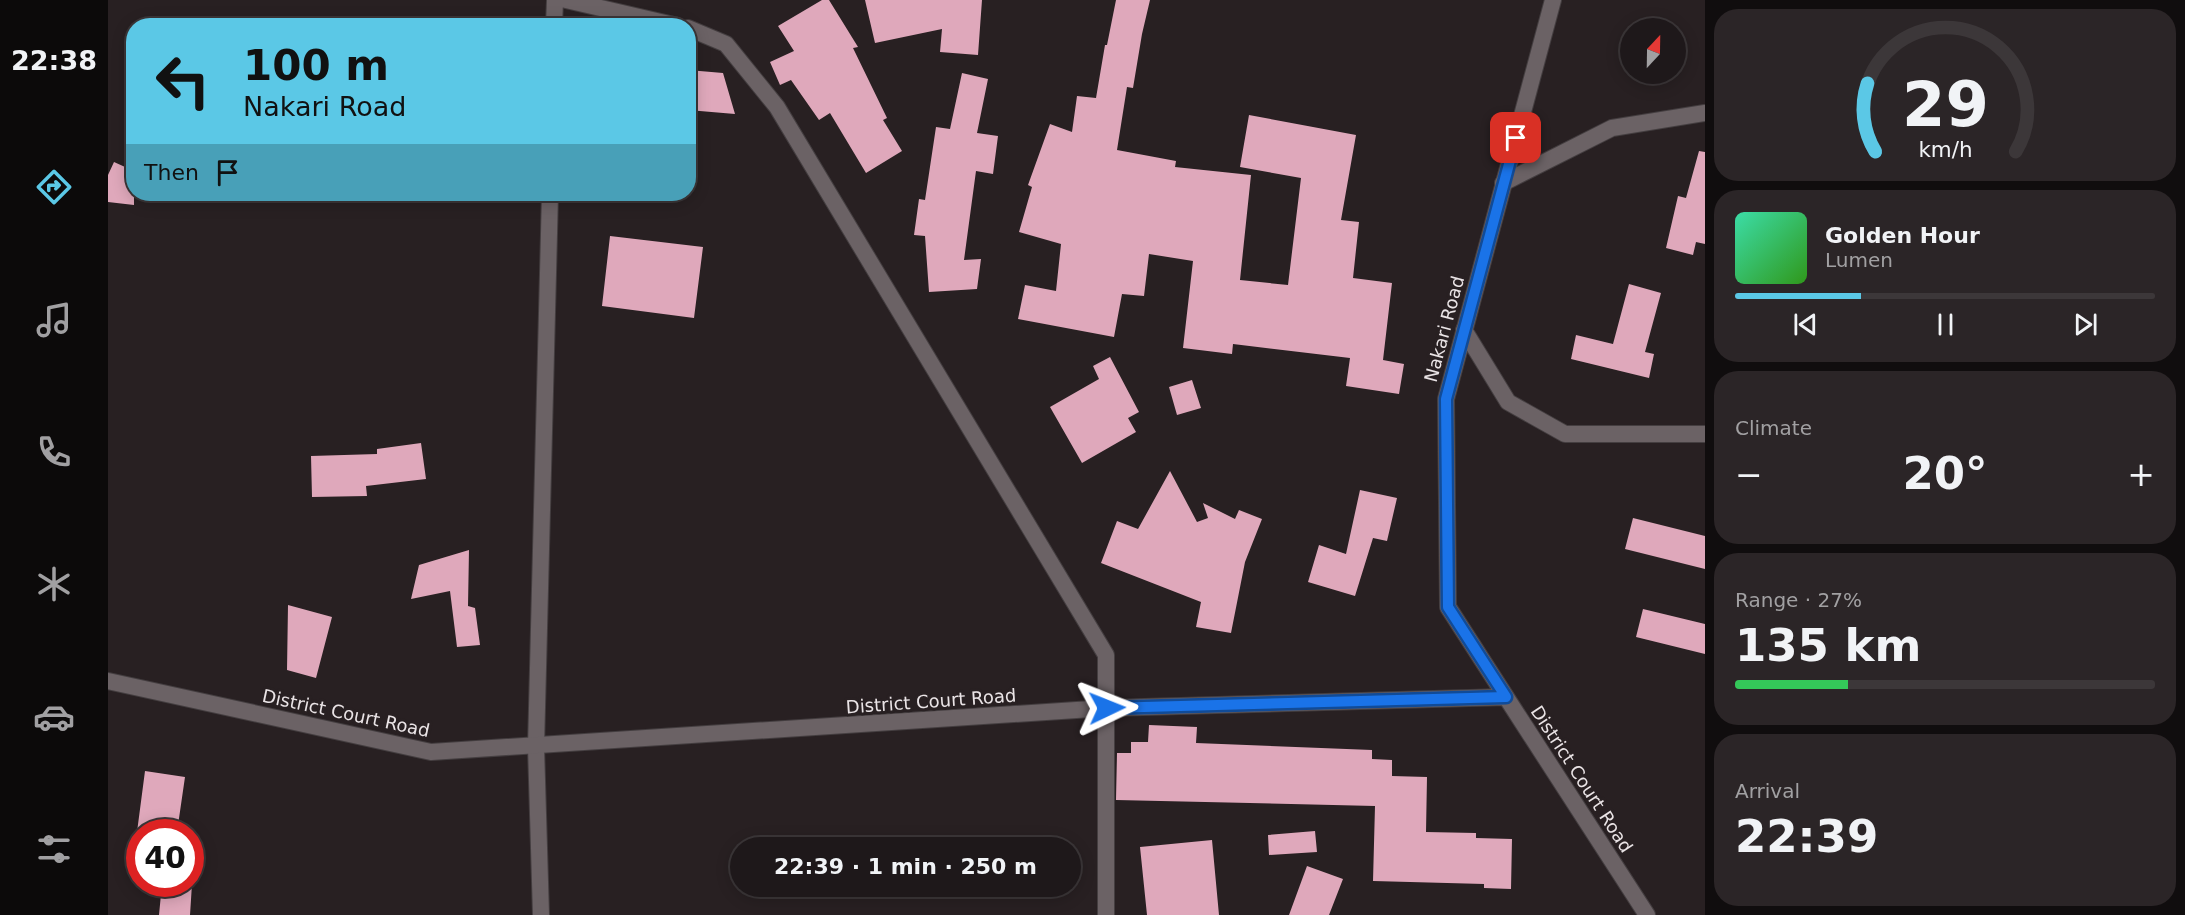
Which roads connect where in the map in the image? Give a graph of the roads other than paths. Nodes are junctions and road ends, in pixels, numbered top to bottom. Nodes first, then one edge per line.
1 (555, 0) edge
2 (566, 0) edge
3 (1553, 0) edge
4 (554, 18) edge
5 (644, 18) edge
6 (696, 31) edge
7 (1705, 113) edge
8 (1503, 183) junction
9 (550, 201) edge
10 (1464, 330) junction
11 (1705, 434) edge
12 (108, 681) edge
13 (1506, 697) junction
14 (1107, 708) junction
15 (536, 747) junction
16 (541, 915) edge
17 (1106, 915) edge
18 (1647, 915) edge

1 - 4 street
2 - 5 street
3 - 8 street, Nakari Road
6 - 14 street
7 - 8 street
8 - 10 street, Nakari Road
9 - 15 street
10 - 11 street
10 - 13 street, Nakari Road
12 - 15 street, District Court Road
13 - 14 street, District Court Road
13 - 18 street, District Court Road
14 - 15 street, District Court Road
14 - 17 street
15 - 16 street

